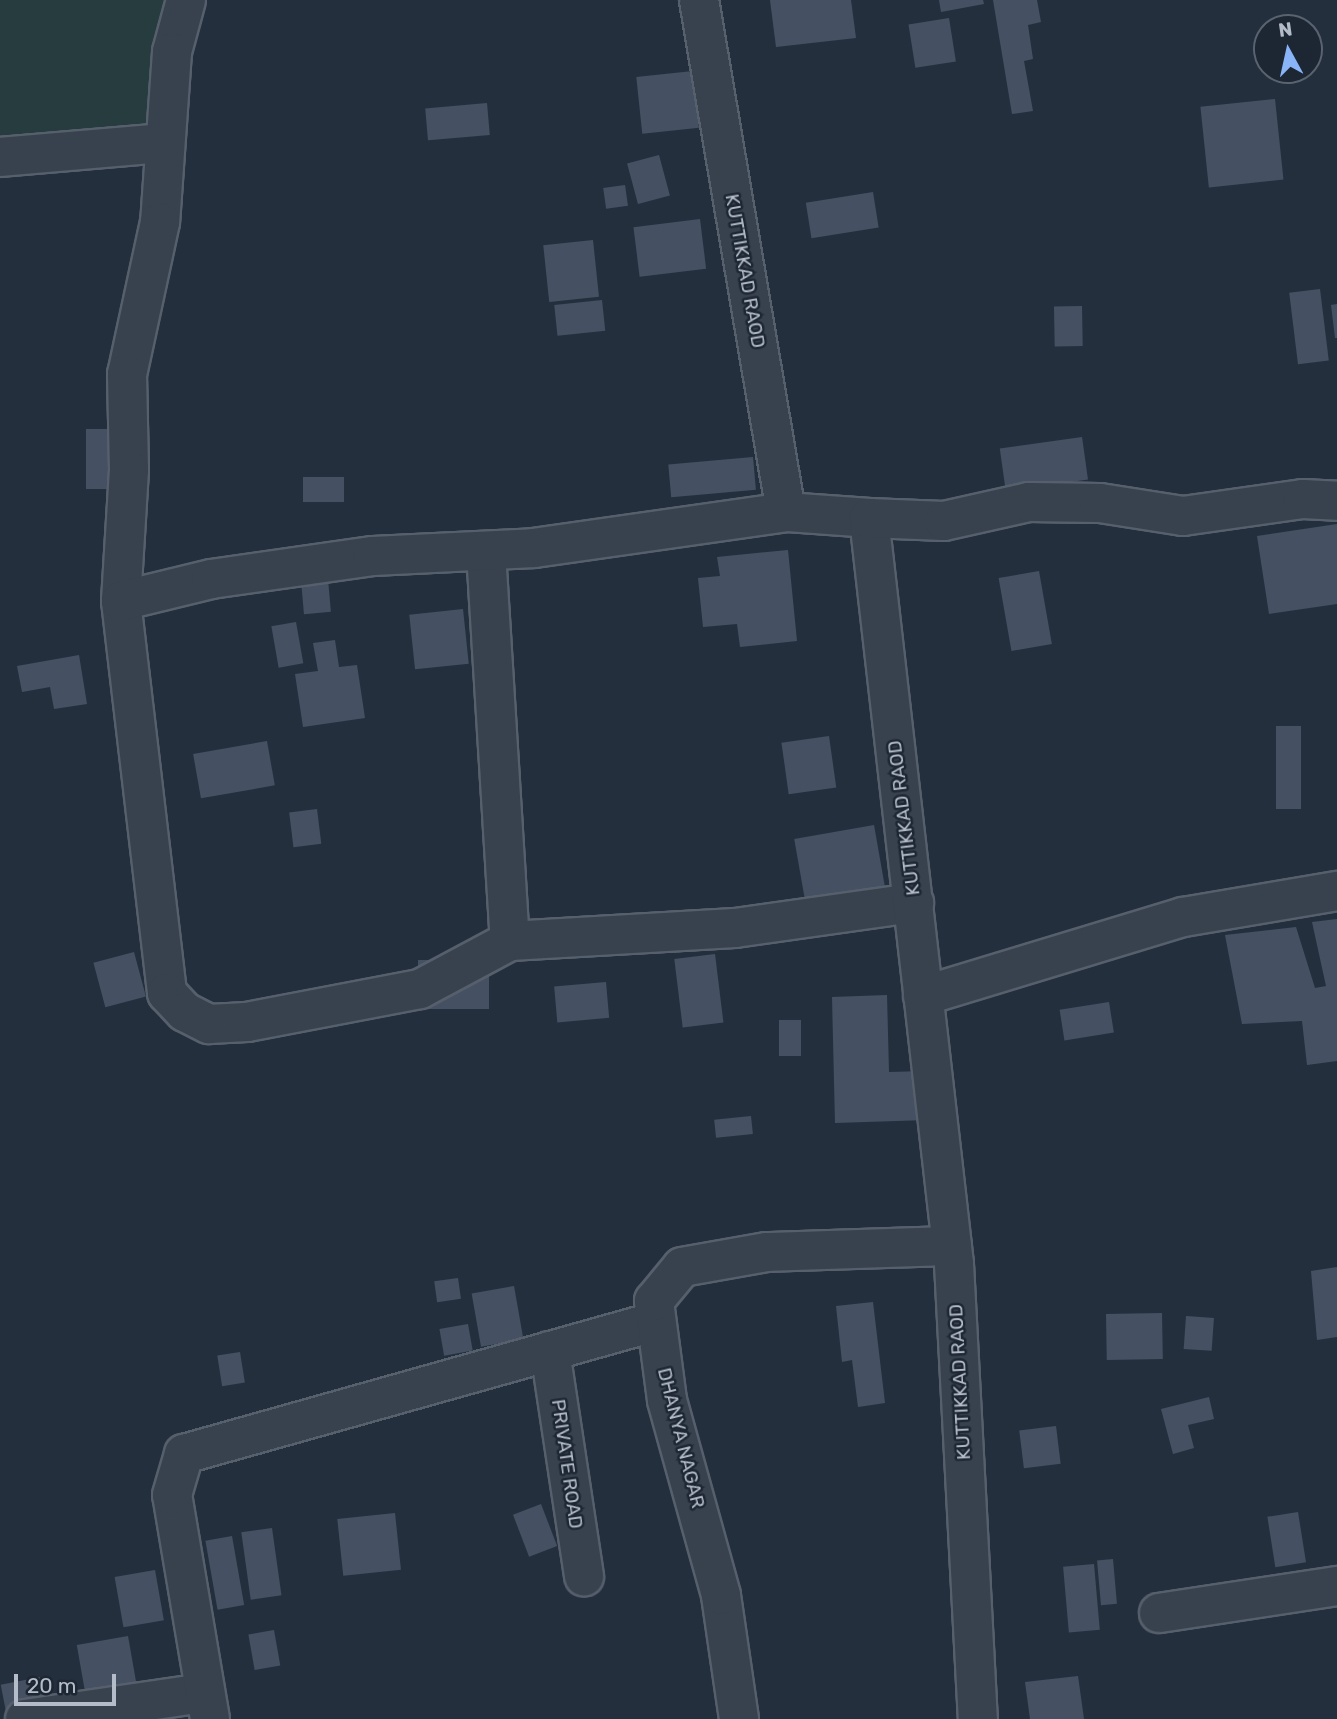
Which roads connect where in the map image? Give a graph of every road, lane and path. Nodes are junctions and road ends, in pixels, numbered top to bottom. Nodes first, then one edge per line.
1 (186, 0) edge
2 (699, 0) edge
3 (163, 143) junction
4 (0, 157) edge
5 (1337, 501) edge
6 (786, 512) junction
7 (869, 518) junction
8 (486, 552) junction
9 (121, 601) junction
10 (1337, 891) edge
11 (914, 903) junction
12 (510, 941) junction
13 (923, 996) junction
14 (952, 1246) junction
15 (656, 1321) junction
16 (550, 1352) junction
17 (584, 1576) dead end
18 (1337, 1586) edge
19 (1159, 1613) dead end
20 (206, 1706) edge
21 (25, 1719) edge
22 (739, 1719) edge
23 (978, 1719) edge

1 - 3 street
2 - 6 street, KUTTIKKAD RAOD
3 - 4 street
3 - 9 street
5 - 7 street
6 - 7 street
6 - 8 street
7 - 11 street, KUTTIKKAD RAOD
8 - 9 street
8 - 12 street
9 - 12 street
10 - 13 street
11 - 12 street
11 - 13 street, KUTTIKKAD RAOD
13 - 14 street, KUTTIKKAD RAOD
14 - 15 street, DHANYA NAGAR
14 - 23 street, KUTTIKKAD RAOD
15 - 16 street
15 - 22 street, DHANYA NAGAR
16 - 17 street, PRIVATE ROAD
16 - 20 street
18 - 19 street
20 - 21 street

